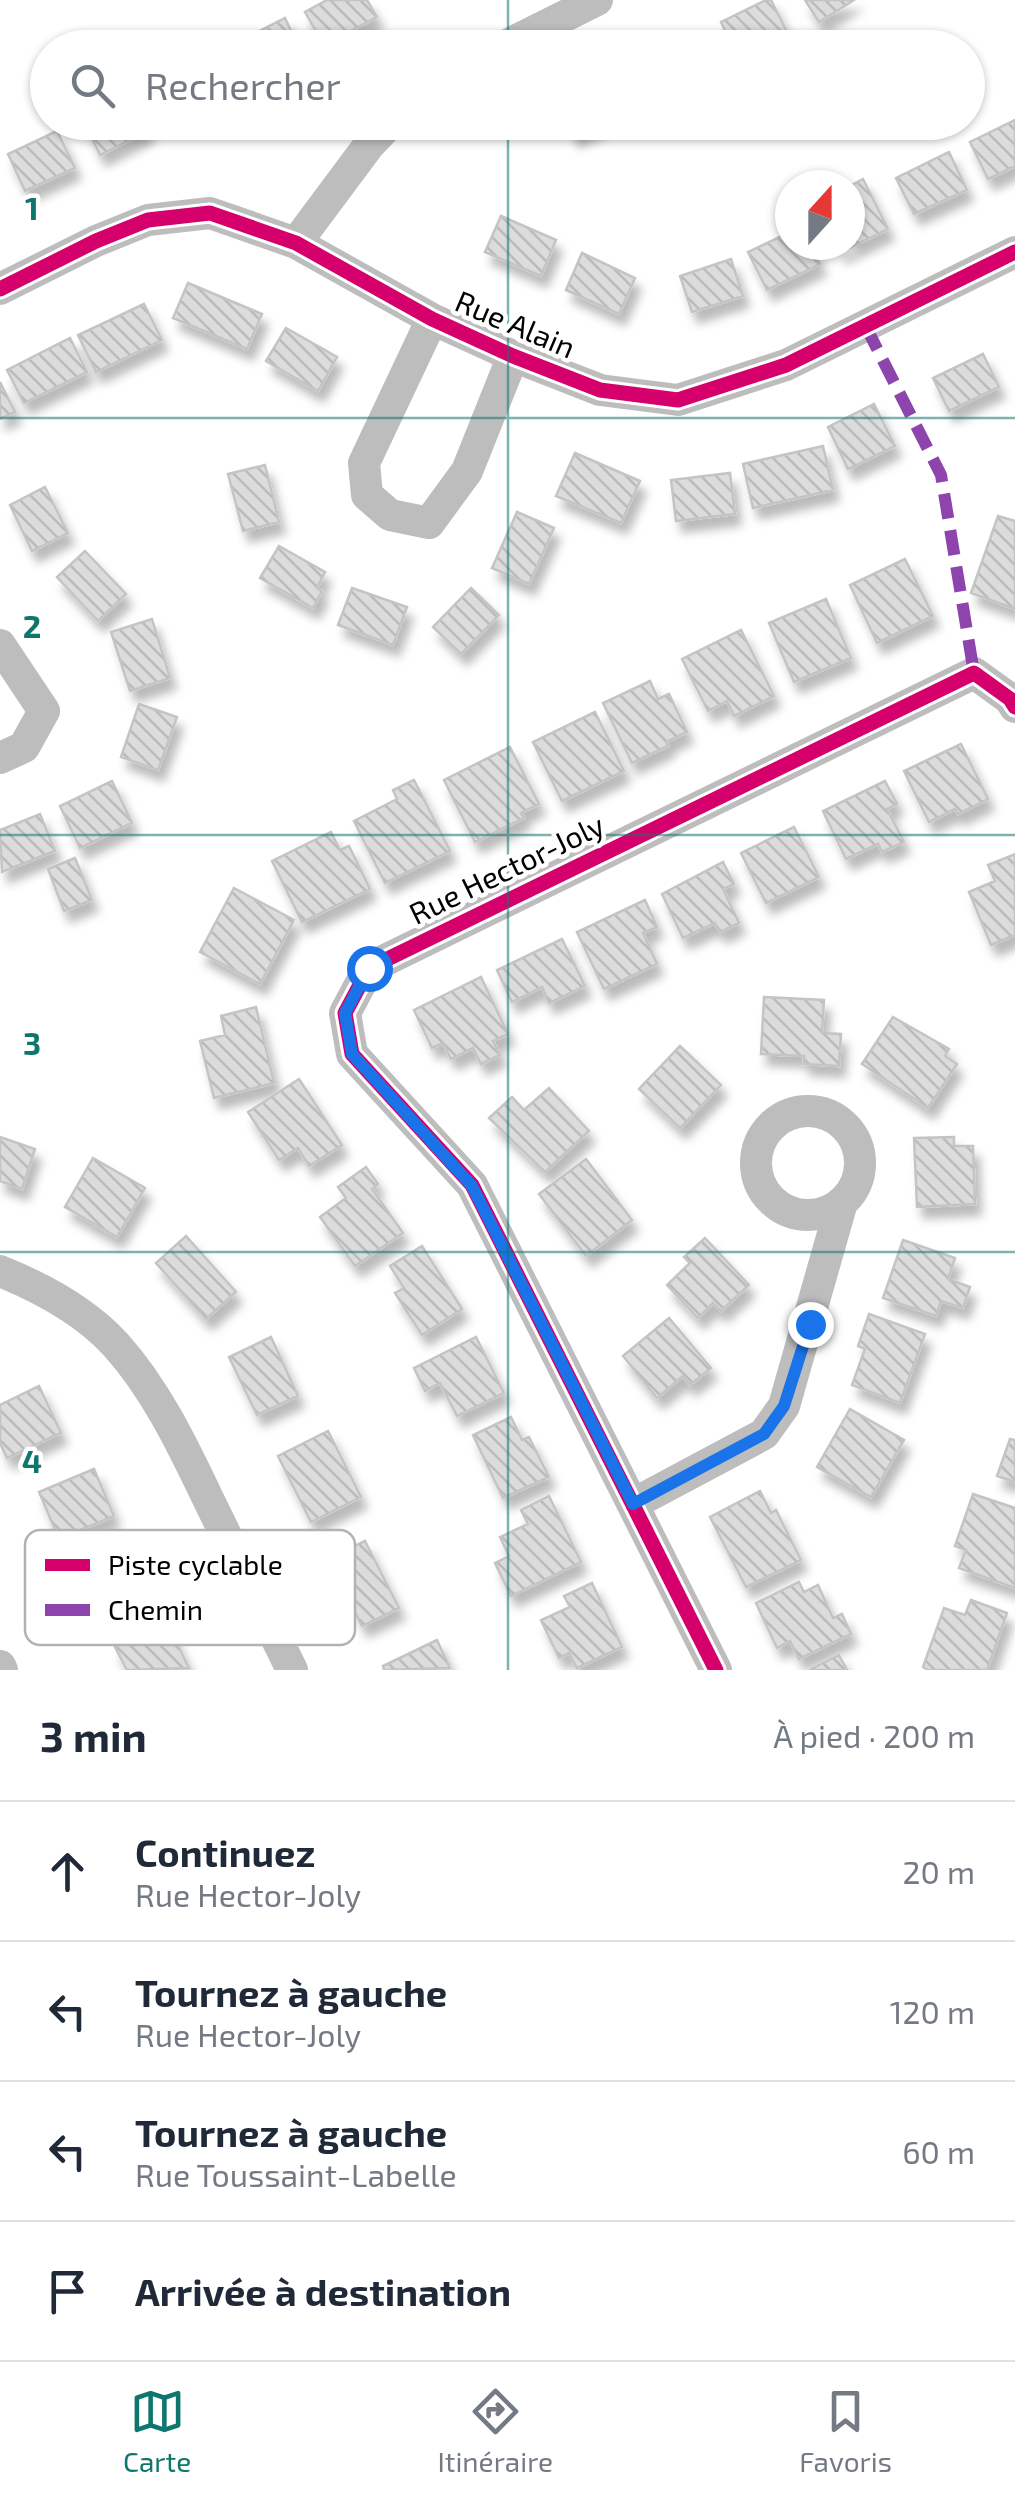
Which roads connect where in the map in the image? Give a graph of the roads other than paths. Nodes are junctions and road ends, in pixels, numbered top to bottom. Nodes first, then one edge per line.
1 (597, 0) edge
2 (536, 30) edge
3 (374, 140) edge
4 (296, 243) junction
5 (1015, 252) edge
6 (0, 289) edge
7 (432, 319) junction
8 (513, 356) junction
9 (0, 645) edge
10 (1015, 707) edge
11 (0, 758) edge
12 (842, 1202) dead end
13 (0, 1271) edge
14 (633, 1504) junction
15 (224, 1530) edge
16 (280, 1645) edge
17 (292, 1670) edge
18 (716, 1670) edge

1 - 2 street
3 - 4 street
4 - 6 street, Rue Alain
4 - 7 street, Rue Alain
5 - 8 street, Rue Alain
7 - 8 street, Rue Alain
7 - 8 street, Rue Alain
9 - 11 street
10 - 14 street, Rue Hector-Joly
12 - 14 street
13 - 15 street
14 - 18 street, Rue Hector-Joly
16 - 17 street

